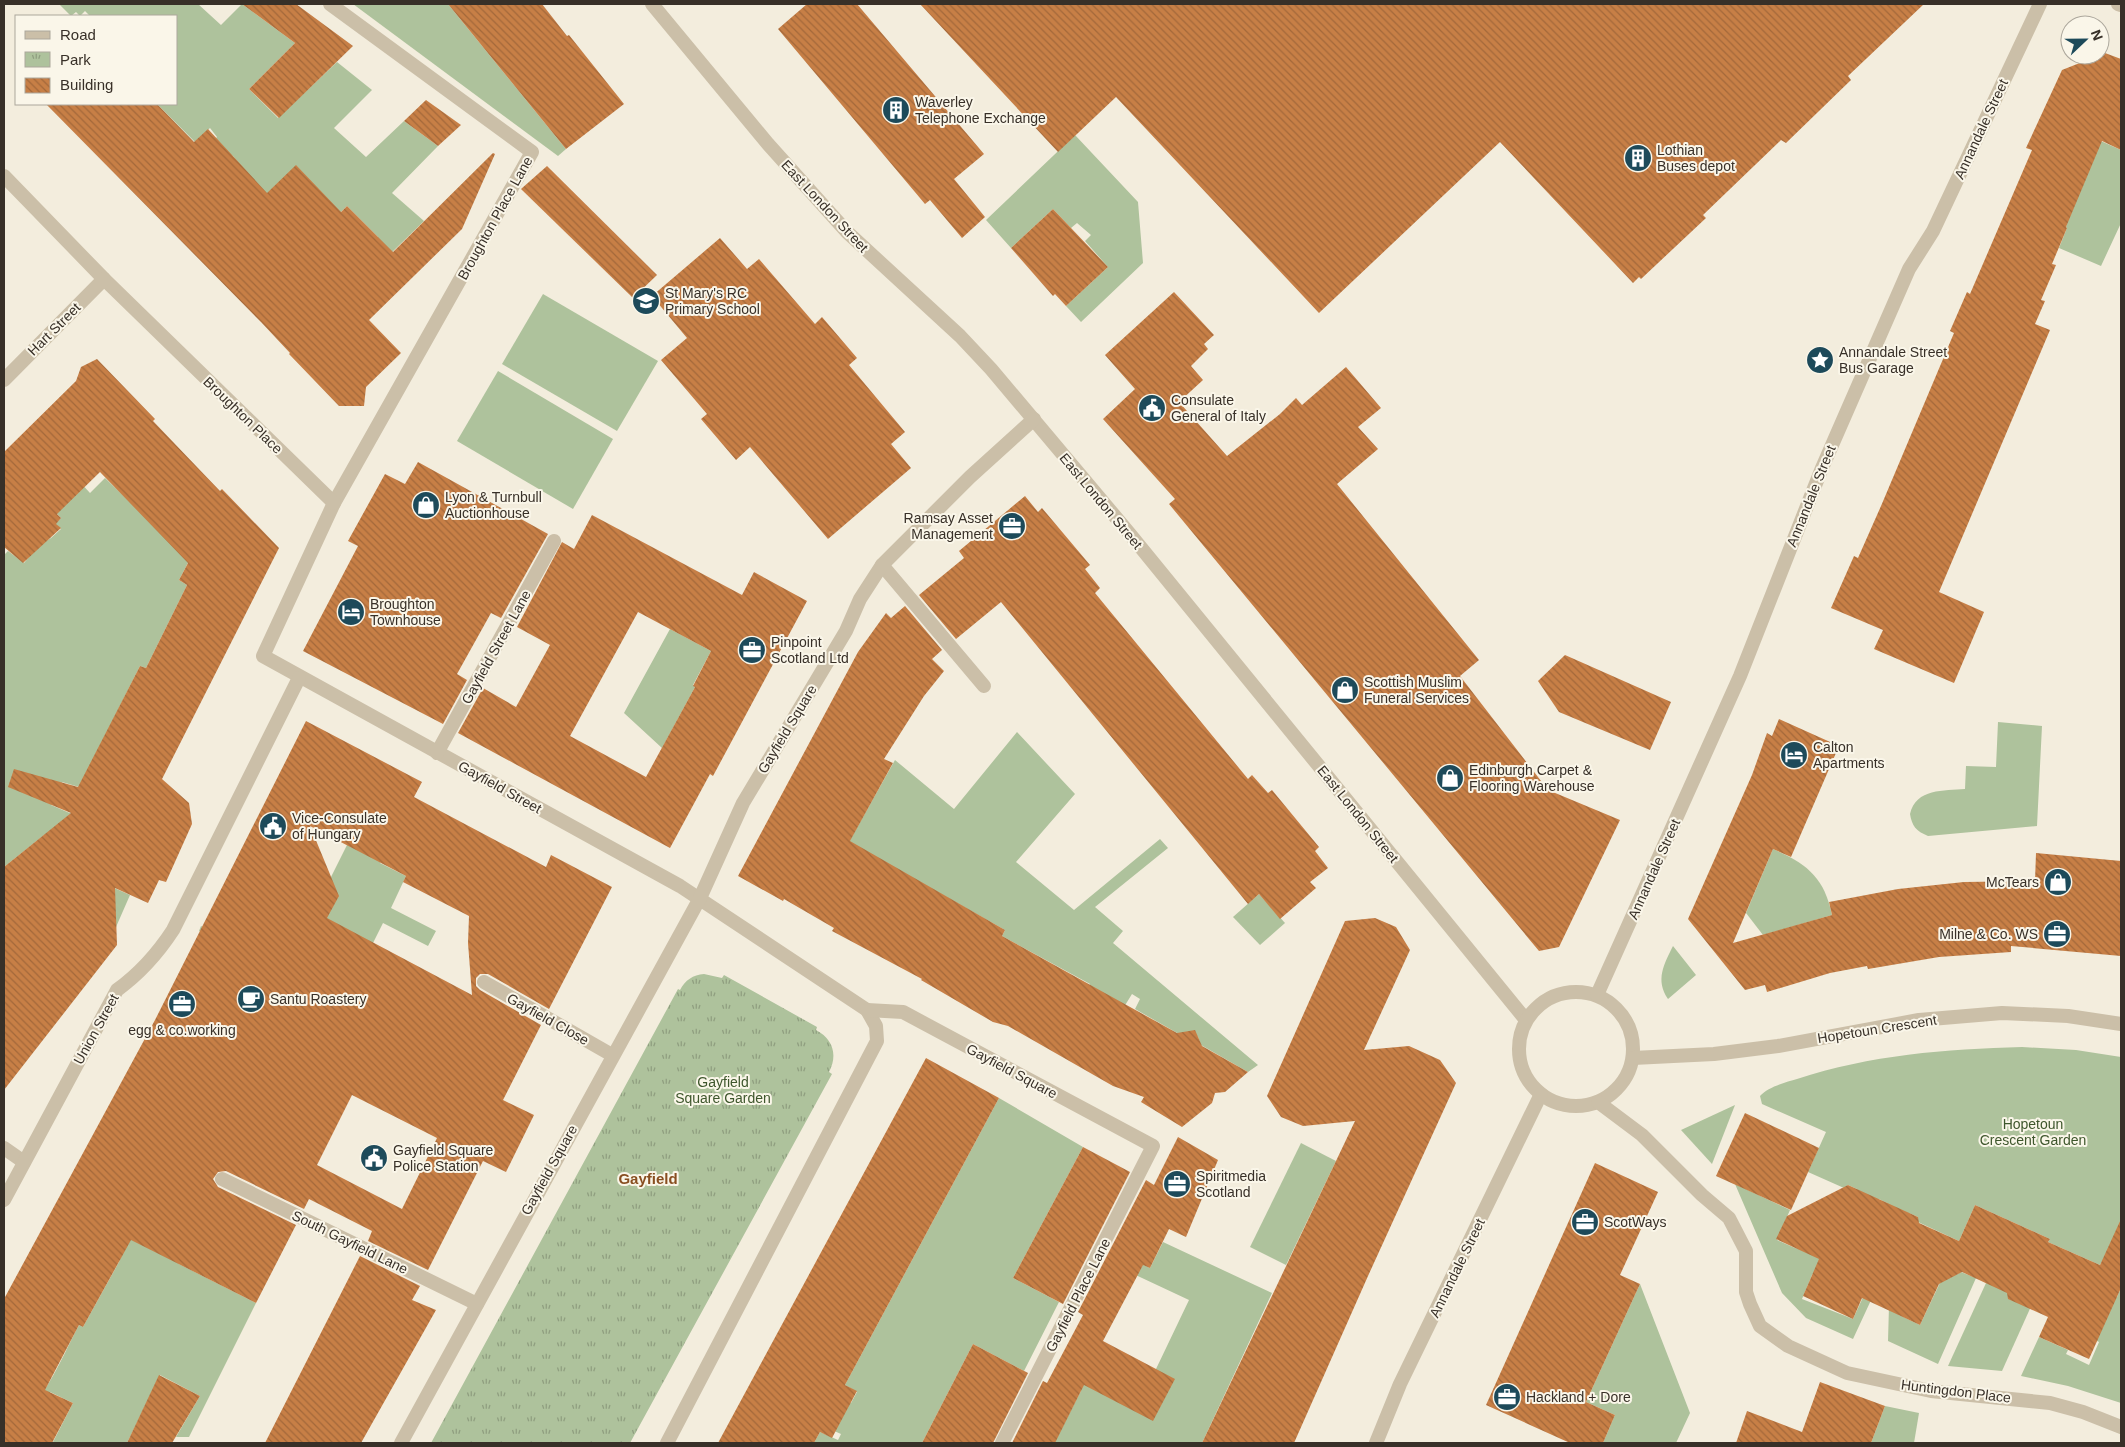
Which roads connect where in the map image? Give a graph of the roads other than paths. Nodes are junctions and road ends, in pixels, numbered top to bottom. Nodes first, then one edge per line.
1 (330, 4) edge
2 (652, 4) edge
3 (2040, 4) edge
4 (4, 176) edge
5 (104, 279) junction
6 (4, 380) edge
7 (1034, 418) junction
8 (334, 503) junction
9 (554, 541) dead end
10 (882, 565) junction
11 (299, 678) junction
12 (984, 686) dead end
13 (437, 753) junction
14 (700, 898) junction
15 (484, 982) dead end
16 (1597, 995) junction
17 (867, 1010) junction
18 (1526, 1020) junction
19 (2121, 1024) edge
20 (612, 1055) junction
21 (1633, 1058) junction
22 (1541, 1094) junction
23 (1598, 1102) junction
24 (1153, 1146) joint
25 (4, 1148) edge
26 (24, 1162) junction
27 (222, 1179) dead end
28 (4, 1200) edge
29 (477, 1304) junction
30 (2121, 1426) edge
31 (401, 1443) edge
32 (667, 1443) edge
33 (1002, 1443) edge
34 (1376, 1443) edge

1 - 8 street, Broughton Place Lane
2 - 7 street, East London Street
3 - 16 street, Annandale Street
4 - 5 street, Broughton Place
5 - 6 street, Hart Street
5 - 8 street, Broughton Place
7 - 10 street, Gayfield Square
7 - 18 street, East London Street
8 - 11 street
9 - 13 street, Gayfield Street Lane
10 - 12 street
10 - 14 street, Gayfield Square
11 - 13 street, Gayfield Street
11 - 26 street, Union Street
13 - 14 street, Gayfield Street
14 - 17 street
14 - 20 street, Gayfield Square
15 - 20 street, Gayfield Close
16 - 18 street
16 - 21 street
17 - 24 street, Gayfield Square
17 - 32 street
18 - 22 street
19 - 21 street, Hopetoun Crescent
20 - 29 street, Gayfield Square
21 - 23 street
22 - 23 street
22 - 34 street, Annandale Street
23 - 30 street, Huntingdon Place
24 - 33 street, Gayfield Place Lane
25 - 26 street
26 - 28 street, Union Street
27 - 29 street, South Gayfield Lane
29 - 31 street, Gayfield Square

